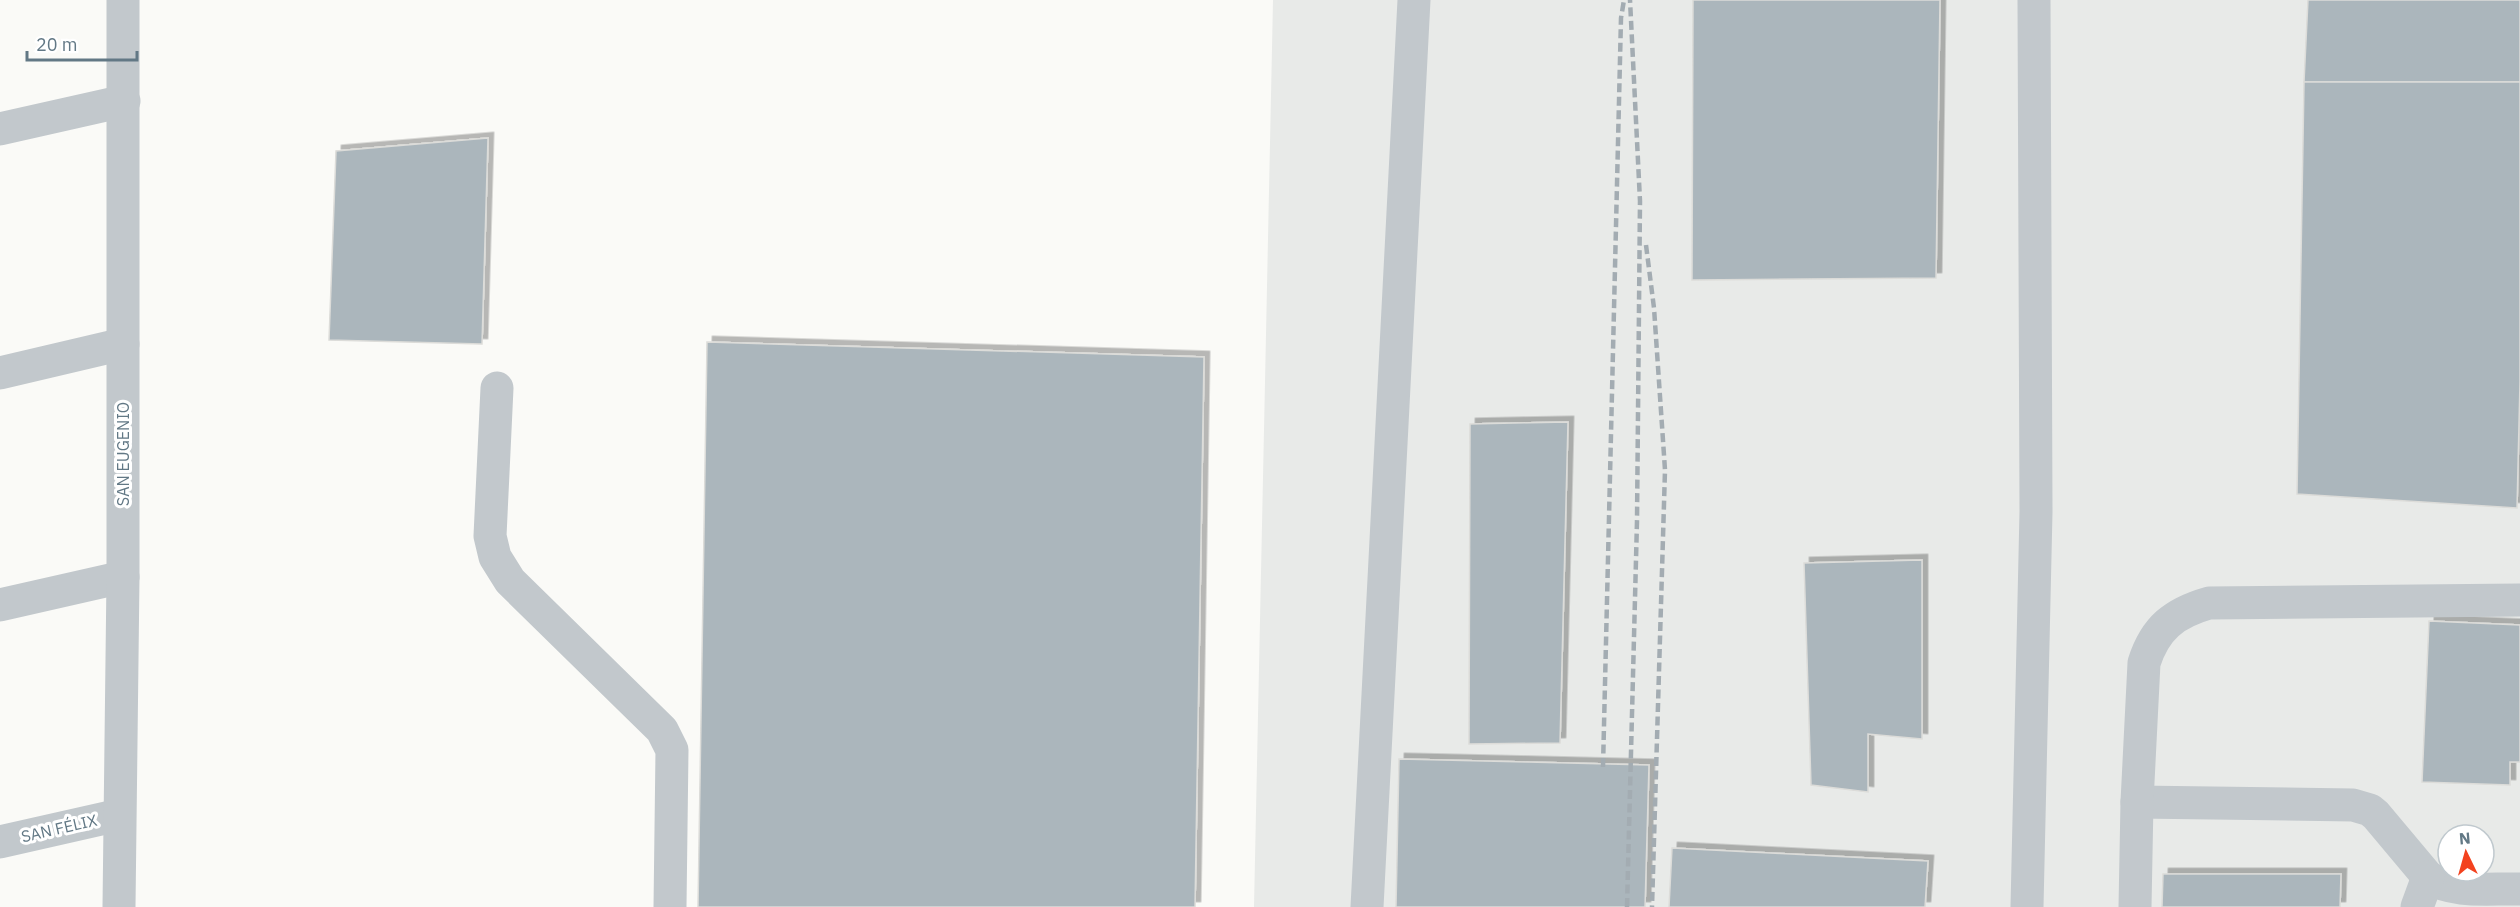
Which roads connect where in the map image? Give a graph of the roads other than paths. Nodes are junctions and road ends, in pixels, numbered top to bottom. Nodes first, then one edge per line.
1 (123, 0) edge
2 (1414, 0) edge
3 (2034, 0) edge
4 (124, 101) junction
5 (0, 129) edge
6 (123, 344) junction
7 (0, 373) edge
8 (497, 388) dead end
9 (123, 577) junction
10 (2520, 600) edge
11 (0, 605) edge
12 (2137, 802) junction
13 (119, 815) junction
14 (0, 842) edge
15 (2520, 889) edge
16 (2423, 892) edge
17 (119, 907) edge
18 (670, 907) edge
19 (1367, 907) edge
20 (2027, 907) edge
21 (2135, 907) edge

1 - 4 street, SAN EUGENIO
2 - 19 street
3 - 20 street
4 - 5 street
4 - 6 street, SAN EUGENIO
6 - 7 street
6 - 9 street, SAN EUGENIO
8 - 18 street
9 - 11 street
9 - 13 street, SAN EUGENIO
10 - 12 street
12 - 16 street
12 - 21 street
13 - 14 street, SAN FÉLIX
13 - 17 street, SAN EUGENIO
15 - 16 street

